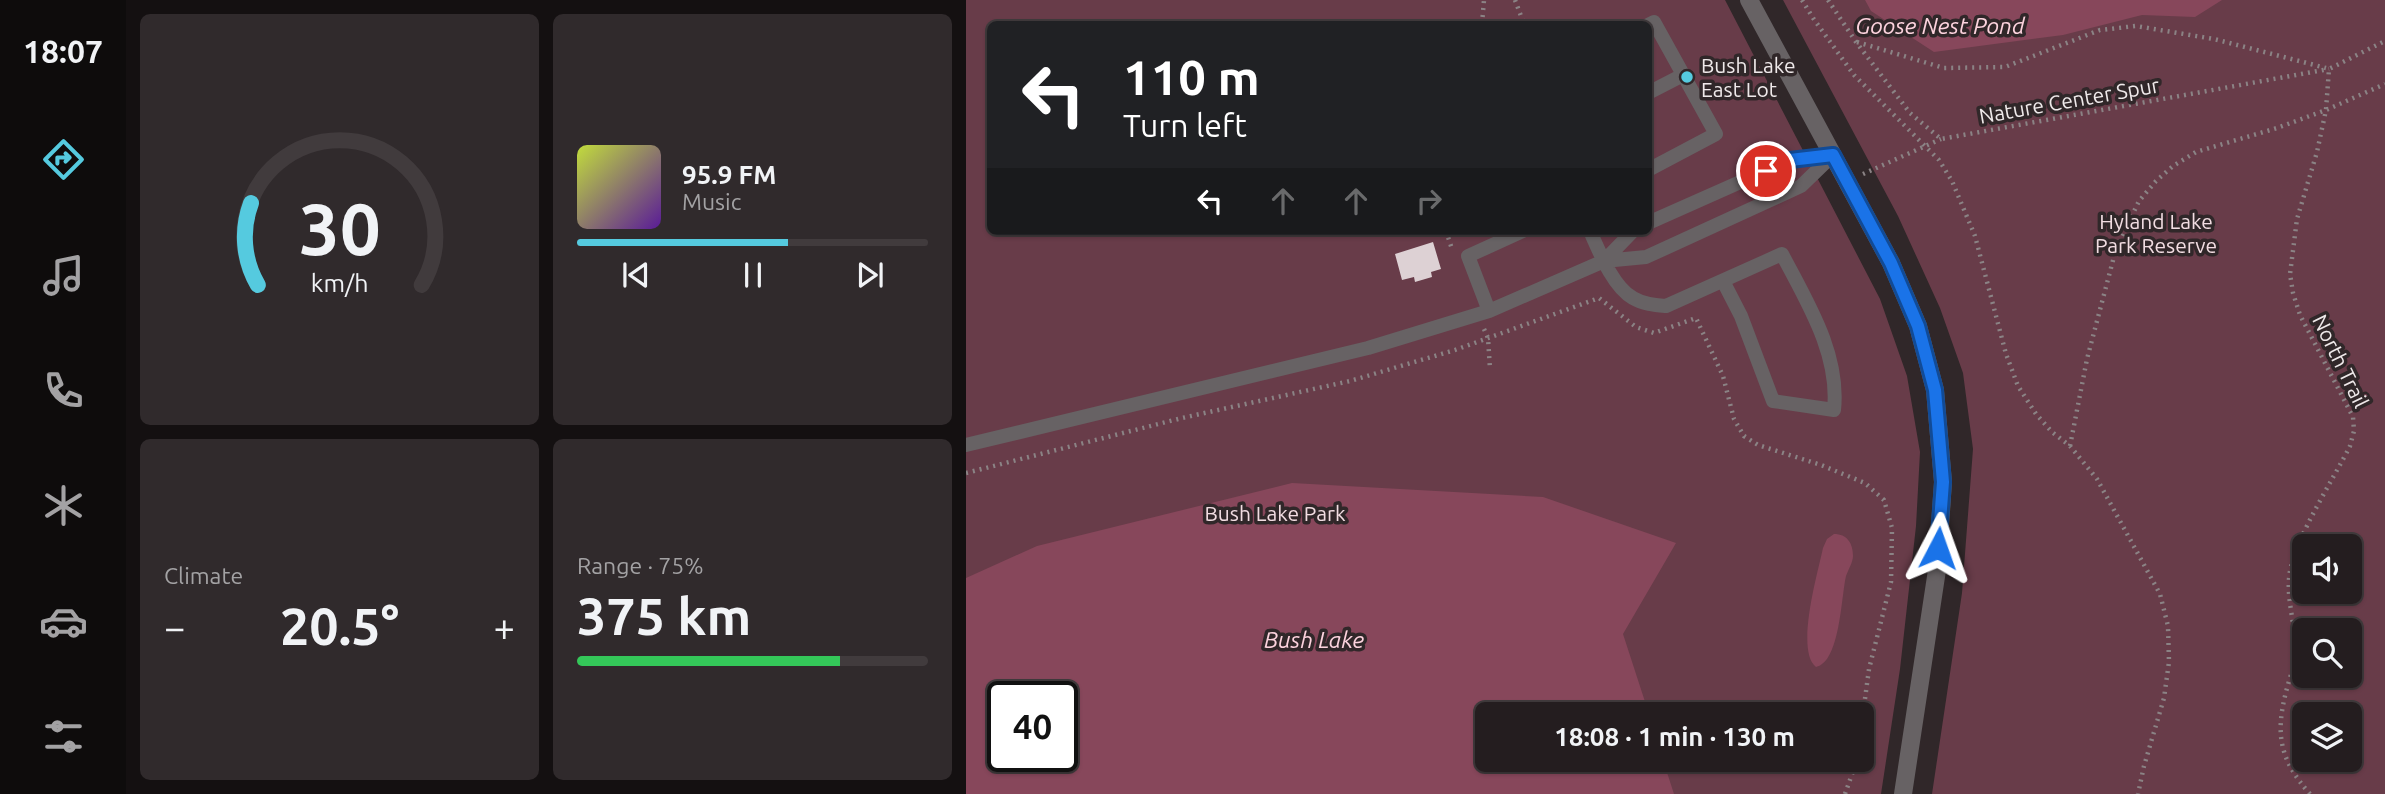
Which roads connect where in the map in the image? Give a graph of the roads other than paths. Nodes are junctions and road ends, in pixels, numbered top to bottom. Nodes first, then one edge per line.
1 (1749, 0) edge
2 (1652, 23) edge
3 (1684, 75) junction
4 (1652, 91) edge
5 (1833, 155) junction
6 (1652, 168) edge
7 (1652, 221) edge
8 (1514, 235) edge
9 (1592, 235) edge
10 (1629, 235) edge
11 (1604, 261) junction
12 (1723, 281) junction
13 (1489, 311) junction
14 (966, 445) edge
15 (1903, 794) edge

1 - 5 street
2 - 3 lane
3 - 4 lane
3 - 6 lane
5 - 7 lane
5 - 11 lane
5 - 15 street
8 - 13 lane
9 - 11 lane
10 - 11 lane
11 - 12 lane
11 - 13 lane
12 - 12 lane
13 - 14 lane

